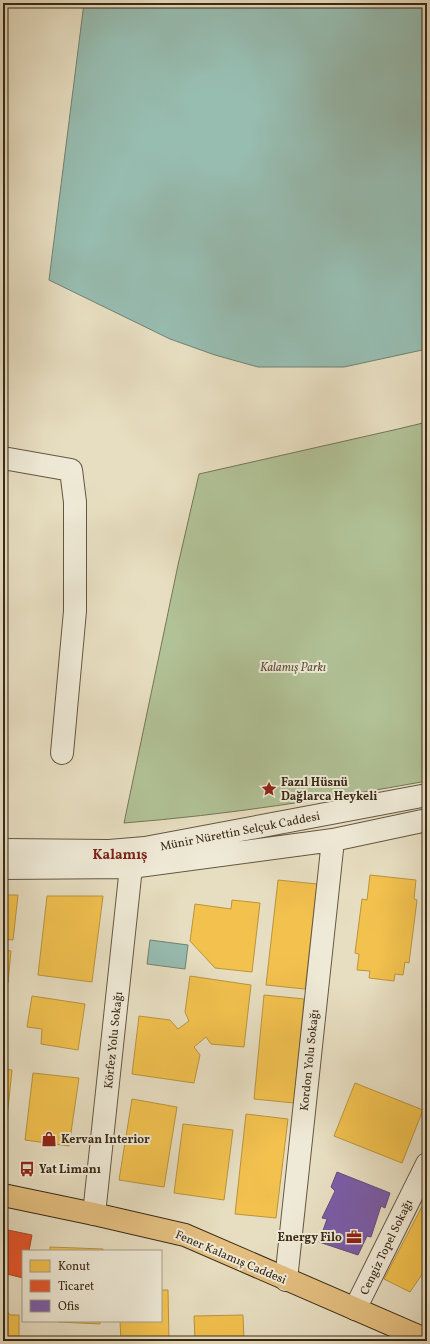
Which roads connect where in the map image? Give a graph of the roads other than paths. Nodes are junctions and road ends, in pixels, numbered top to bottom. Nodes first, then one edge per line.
1 (3, 458) edge
2 (62, 753) dead end
3 (427, 796) edge
4 (427, 820) edge
5 (333, 840) junction
6 (3, 850) edge
7 (131, 867) junction
8 (3, 868) edge
9 (427, 1164) edge
10 (3, 1195) edge
11 (94, 1214) junction
12 (286, 1280) junction
13 (355, 1309) junction
14 (427, 1340) edge

1 - 2 street
3 - 6 street, Münir Nürettin Selçuk Caddesi
4 - 5 street, Münir Nürettin Selçuk Caddesi
5 - 7 street, Münir Nürettin Selçuk Caddesi
5 - 12 street, Kordon Yolu Sokağı
7 - 8 street, Münir Nürettin Selçuk Caddesi
7 - 11 street, Körfez Yolu Sokağı
9 - 13 street, Cengiz Topel Sokağı
10 - 11 main road, Fener Kalamış Caddesi
11 - 12 main road, Fener Kalamış Caddesi
12 - 13 main road, Fener Kalamış Caddesi
13 - 14 main road, Fener Kalamış Caddesi

